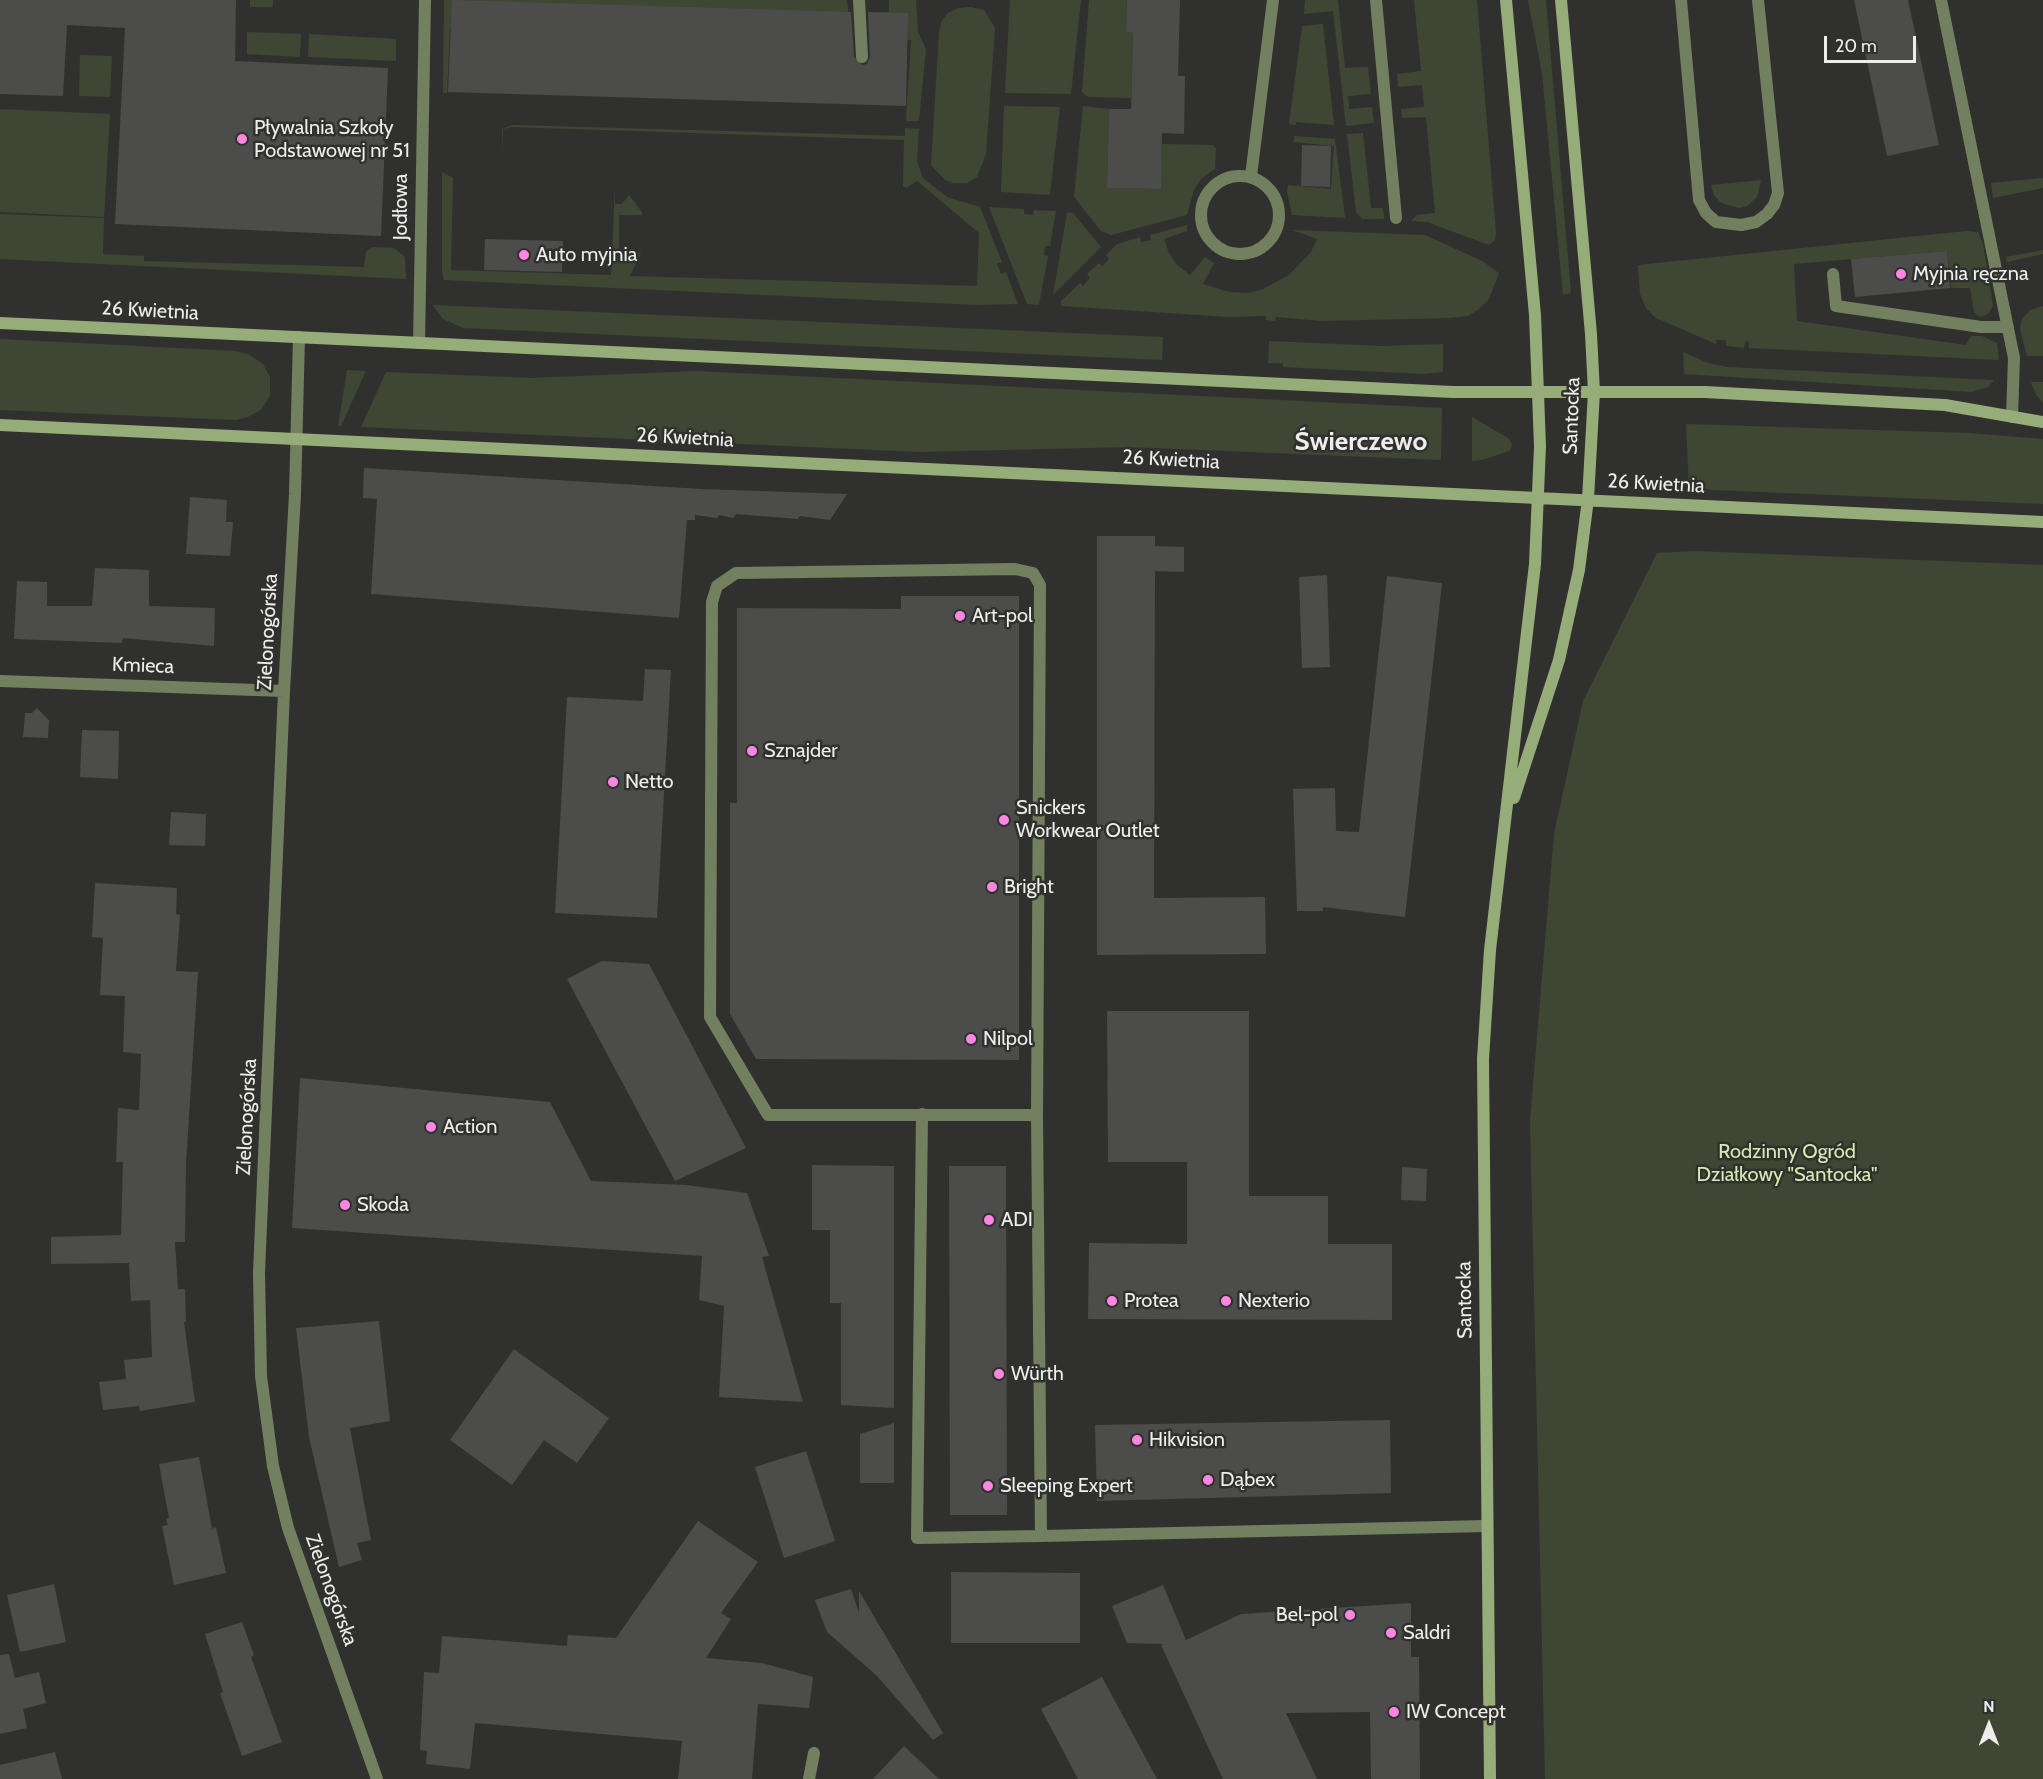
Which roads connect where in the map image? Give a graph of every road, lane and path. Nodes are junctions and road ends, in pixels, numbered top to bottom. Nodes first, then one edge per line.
1 (425, 0) edge
2 (859, 0) edge
3 (1273, 0) edge
4 (1376, 0) edge
5 (1506, 0) edge
6 (1561, 0) edge
7 (1681, 0) edge
8 (1758, 0) edge
9 (1941, 0) edge
10 (862, 57) dead end
11 (1251, 176) junction
12 (1396, 218) dead end
13 (1833, 274) dead end
14 (0, 323) edge
15 (2008, 327) junction
16 (299, 337) junction
17 (419, 343) junction
18 (1594, 392) junction
19 (1539, 393) junction
20 (2012, 417) junction
21 (2043, 422) edge
22 (0, 425) edge
23 (296, 440) junction
24 (1539, 497) junction
25 (1588, 499) junction
26 (2043, 522) edge
27 (0, 681) edge
28 (284, 691) junction
29 (1506, 822) junction
30 (922, 1114) junction
31 (1037, 1115) junction
32 (1487, 1526) junction
33 (1041, 1536) junction
34 (814, 1753) dead end
35 (377, 1779) edge
36 (809, 1779) edge
37 (1490, 1779) edge

1 - 17 street, Jodłowa
2 - 10 street
3 - 11 street
4 - 12 street
5 - 19 street, Santocka
6 - 18 street, Santocka
7 - 8 street
9 - 15 street
11 - 11 street
13 - 15 street
14 - 16 street, 26 Kwietnia
15 - 20 street
16 - 17 street, 26 Kwietnia
16 - 23 street
17 - 19 street, 26 Kwietnia
18 - 19 street, 26 Kwietnia
18 - 20 street, 26 Kwietnia
18 - 25 street, Santocka
19 - 24 street, Santocka
20 - 21 street, 26 Kwietnia
22 - 23 street, 26 Kwietnia
23 - 24 street, 26 Kwietnia
23 - 28 street, Zielonogórska
24 - 25 street, 26 Kwietnia
24 - 29 street, Santocka
25 - 26 street, 26 Kwietnia
25 - 29 street, Santocka
27 - 28 street, Kmieca
28 - 35 street, Zielonogórska
29 - 32 street, Santocka
30 - 31 street
30 - 31 street
30 - 33 street
31 - 33 street
32 - 33 street
32 - 37 street, Santocka
34 - 36 street

